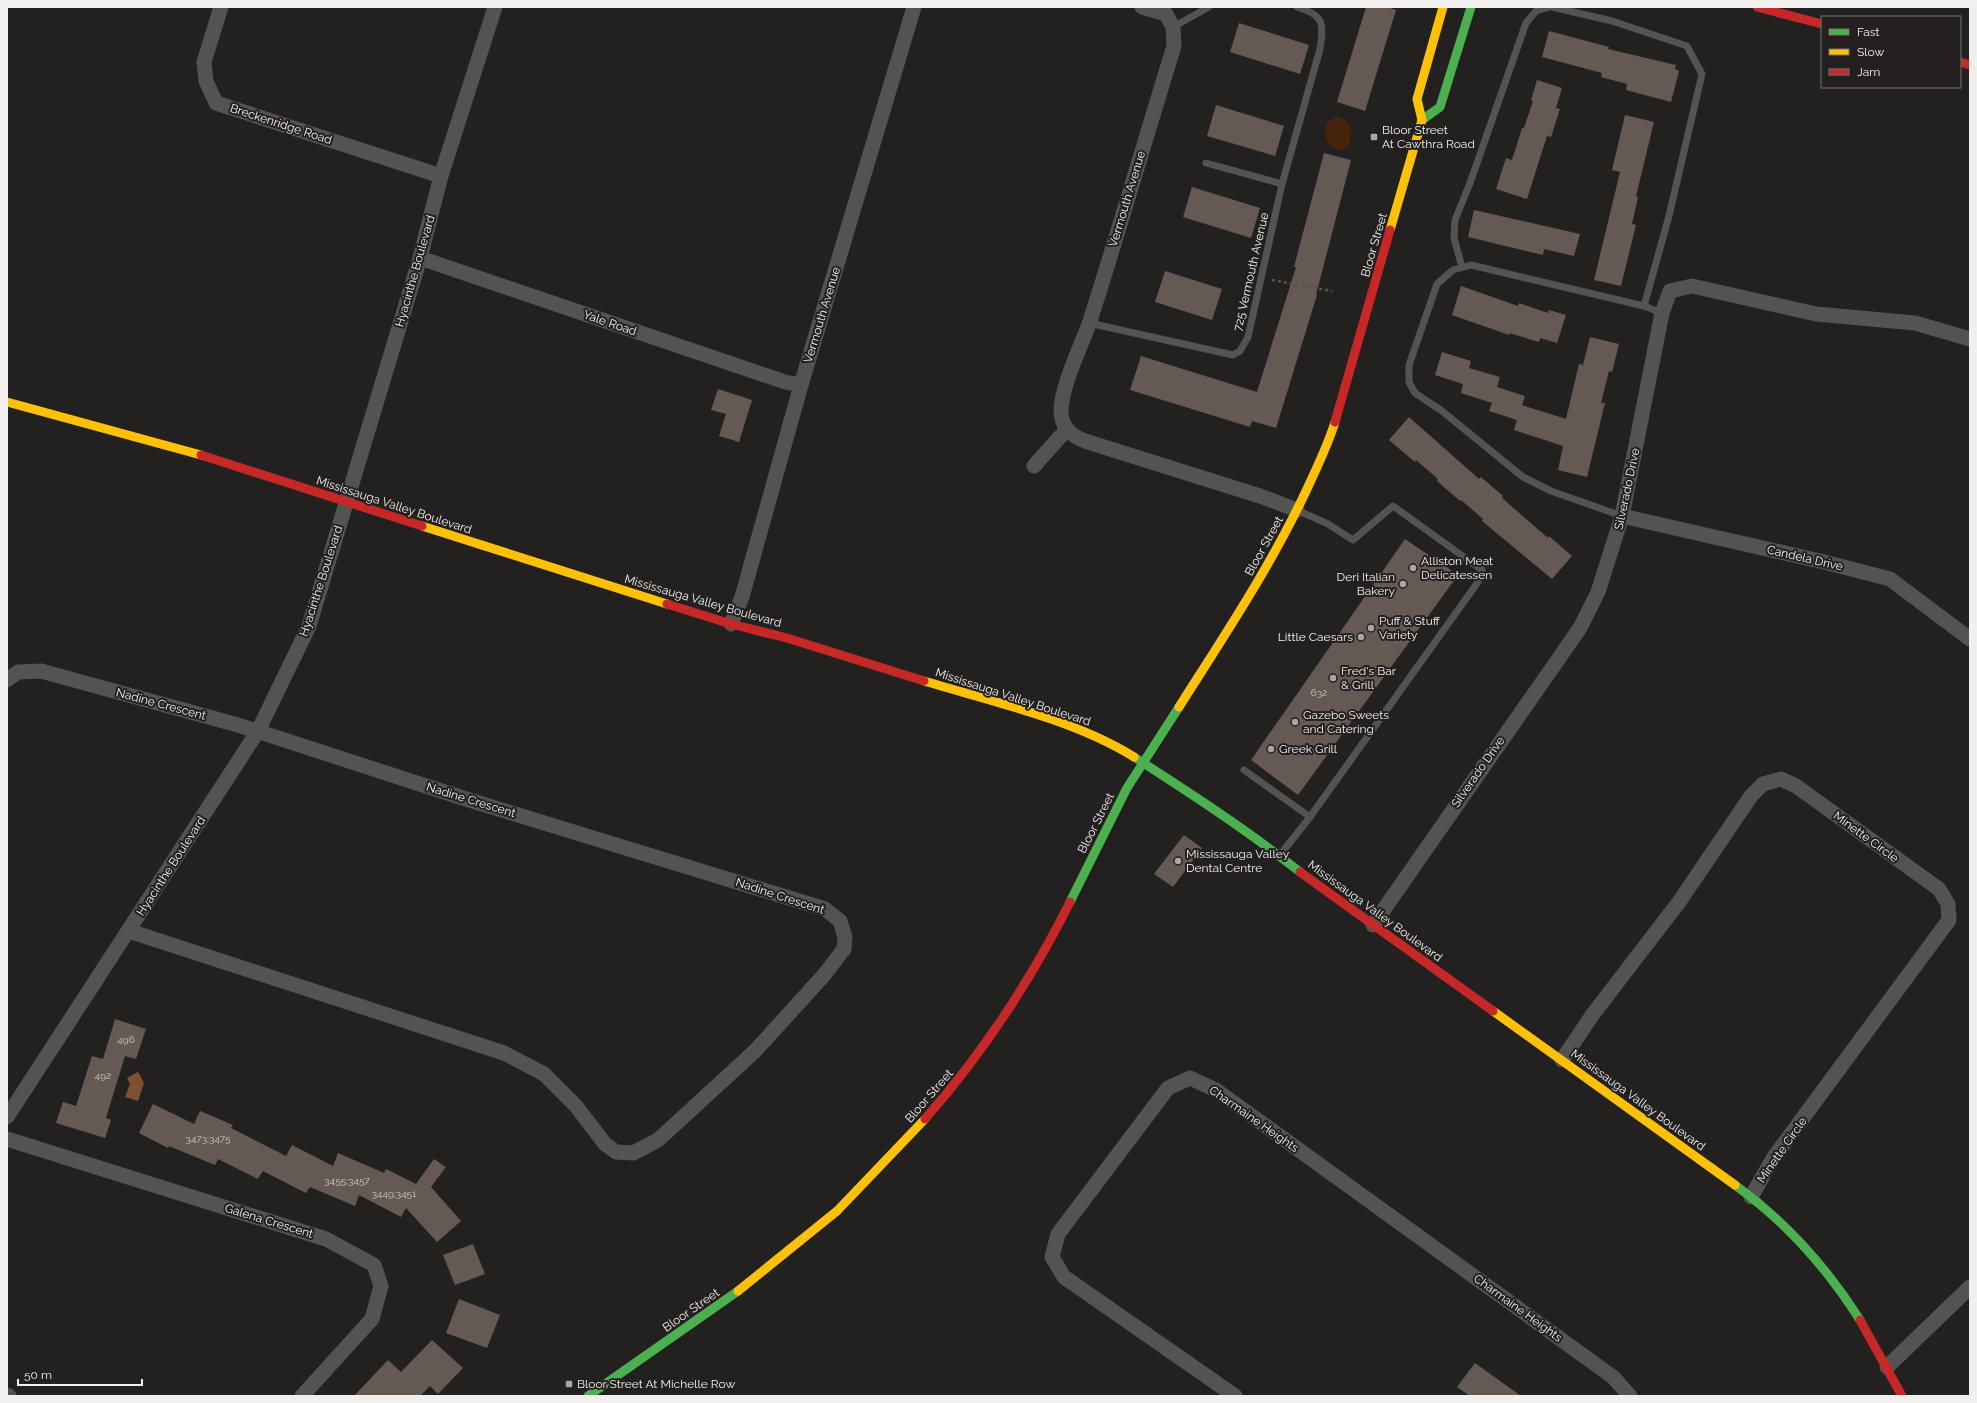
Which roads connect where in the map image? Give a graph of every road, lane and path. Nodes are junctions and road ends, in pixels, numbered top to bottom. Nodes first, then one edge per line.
1 (221, 7) edge
2 (495, 7) edge
3 (914, 7) edge
4 (1142, 7) edge
5 (1209, 7) edge
6 (1297, 7) edge
7 (1443, 7) edge
8 (1471, 7) edge
9 (1478, 7) edge
10 (1551, 7) edge
11 (1757, 7) edge
12 (1468, 18) junction
13 (1821, 24) edge
14 (1173, 27) junction
15 (1422, 120) junction
16 (1206, 163) dead end
17 (441, 176) junction
18 (1282, 184) junction
19 (420, 258) junction
20 (1462, 267) junction
21 (1261, 278) junction
22 (1332, 291) dead end
23 (1644, 306) junction
24 (1662, 314) junction
25 (1089, 322) junction
26 (1970, 339) edge
27 (801, 385) junction
28 (7, 402) edge
29 (1066, 430) junction
30 (1034, 466) dead end
31 (346, 502) junction
32 (1297, 510) junction
33 (1622, 516) junction
34 (731, 624) junction
35 (1970, 639) edge
36 (7, 680) edge
37 (258, 731) junction
38 (1143, 763) junction
39 (1244, 770) dead end
40 (1310, 817) junction
41 (1280, 856) junction
42 (1373, 925) junction
43 (129, 931) junction
44 (1562, 1060) junction
45 (7, 1117) edge
46 (7, 1139) edge
47 (1751, 1197) junction
48 (1970, 1287) edge
49 (1887, 1367) junction
50 (302, 1396) edge
51 (588, 1396) edge
52 (1235, 1396) edge
53 (1630, 1396) edge
54 (1902, 1396) edge

1 - 17 street, Breckenridge Road
2 - 17 street, Hyacinthe Boulevard
3 - 27 street, Vermouth Avenue
4 - 14 street
5 - 14 lane
6 - 18 lane, 725 Vermouth Avenue
7 - 15 street, Bloor Street
8 - 12 street
9 - 12 street
10 - 20 lane
10 - 23 lane
11 - 13 street
12 - 15 street
14 - 25 street, Vermouth Avenue
15 - 32 street, Bloor Street
16 - 18 lane
17 - 19 street, Hyacinthe Boulevard
18 - 21 lane, 725 Vermouth Avenue
19 - 27 street, Yale Road
19 - 31 street, Hyacinthe Boulevard
20 - 23 lane
20 - 33 lane
21 - 22 path
21 - 25 lane, 725 Vermouth Avenue
23 - 24 lane
24 - 26 street, Silverado Drive
24 - 33 street, Silverado Drive
25 - 29 street, Vermouth Avenue
27 - 34 street, Vermouth Avenue
28 - 31 street, Mississauga Valley Boulevard
29 - 30 street
29 - 32 street
31 - 34 street, Mississauga Valley Boulevard
31 - 37 street, Hyacinthe Boulevard
32 - 38 street, Bloor Street
32 - 40 lane
33 - 35 street, Candela Drive
33 - 42 street, Silverado Drive
34 - 38 street, Mississauga Valley Boulevard
36 - 37 street, Nadine Crescent
37 - 43 street, Hyacinthe Boulevard
37 - 43 street, Nadine Crescent
38 - 41 street, Mississauga Valley Boulevard
38 - 51 street, Bloor Street
39 - 40 lane
40 - 41 lane
41 - 42 street, Mississauga Valley Boulevard
42 - 44 street, Mississauga Valley Boulevard
43 - 45 street, Hyacinthe Boulevard
44 - 47 street, Mississauga Valley Boulevard
44 - 47 street, Minette Circle
46 - 50 street, Galena Crescent
47 - 49 street, Mississauga Valley Boulevard
48 - 49 street
49 - 54 street, Mississauga Valley Boulevard
52 - 53 street, Charmaine Heights

